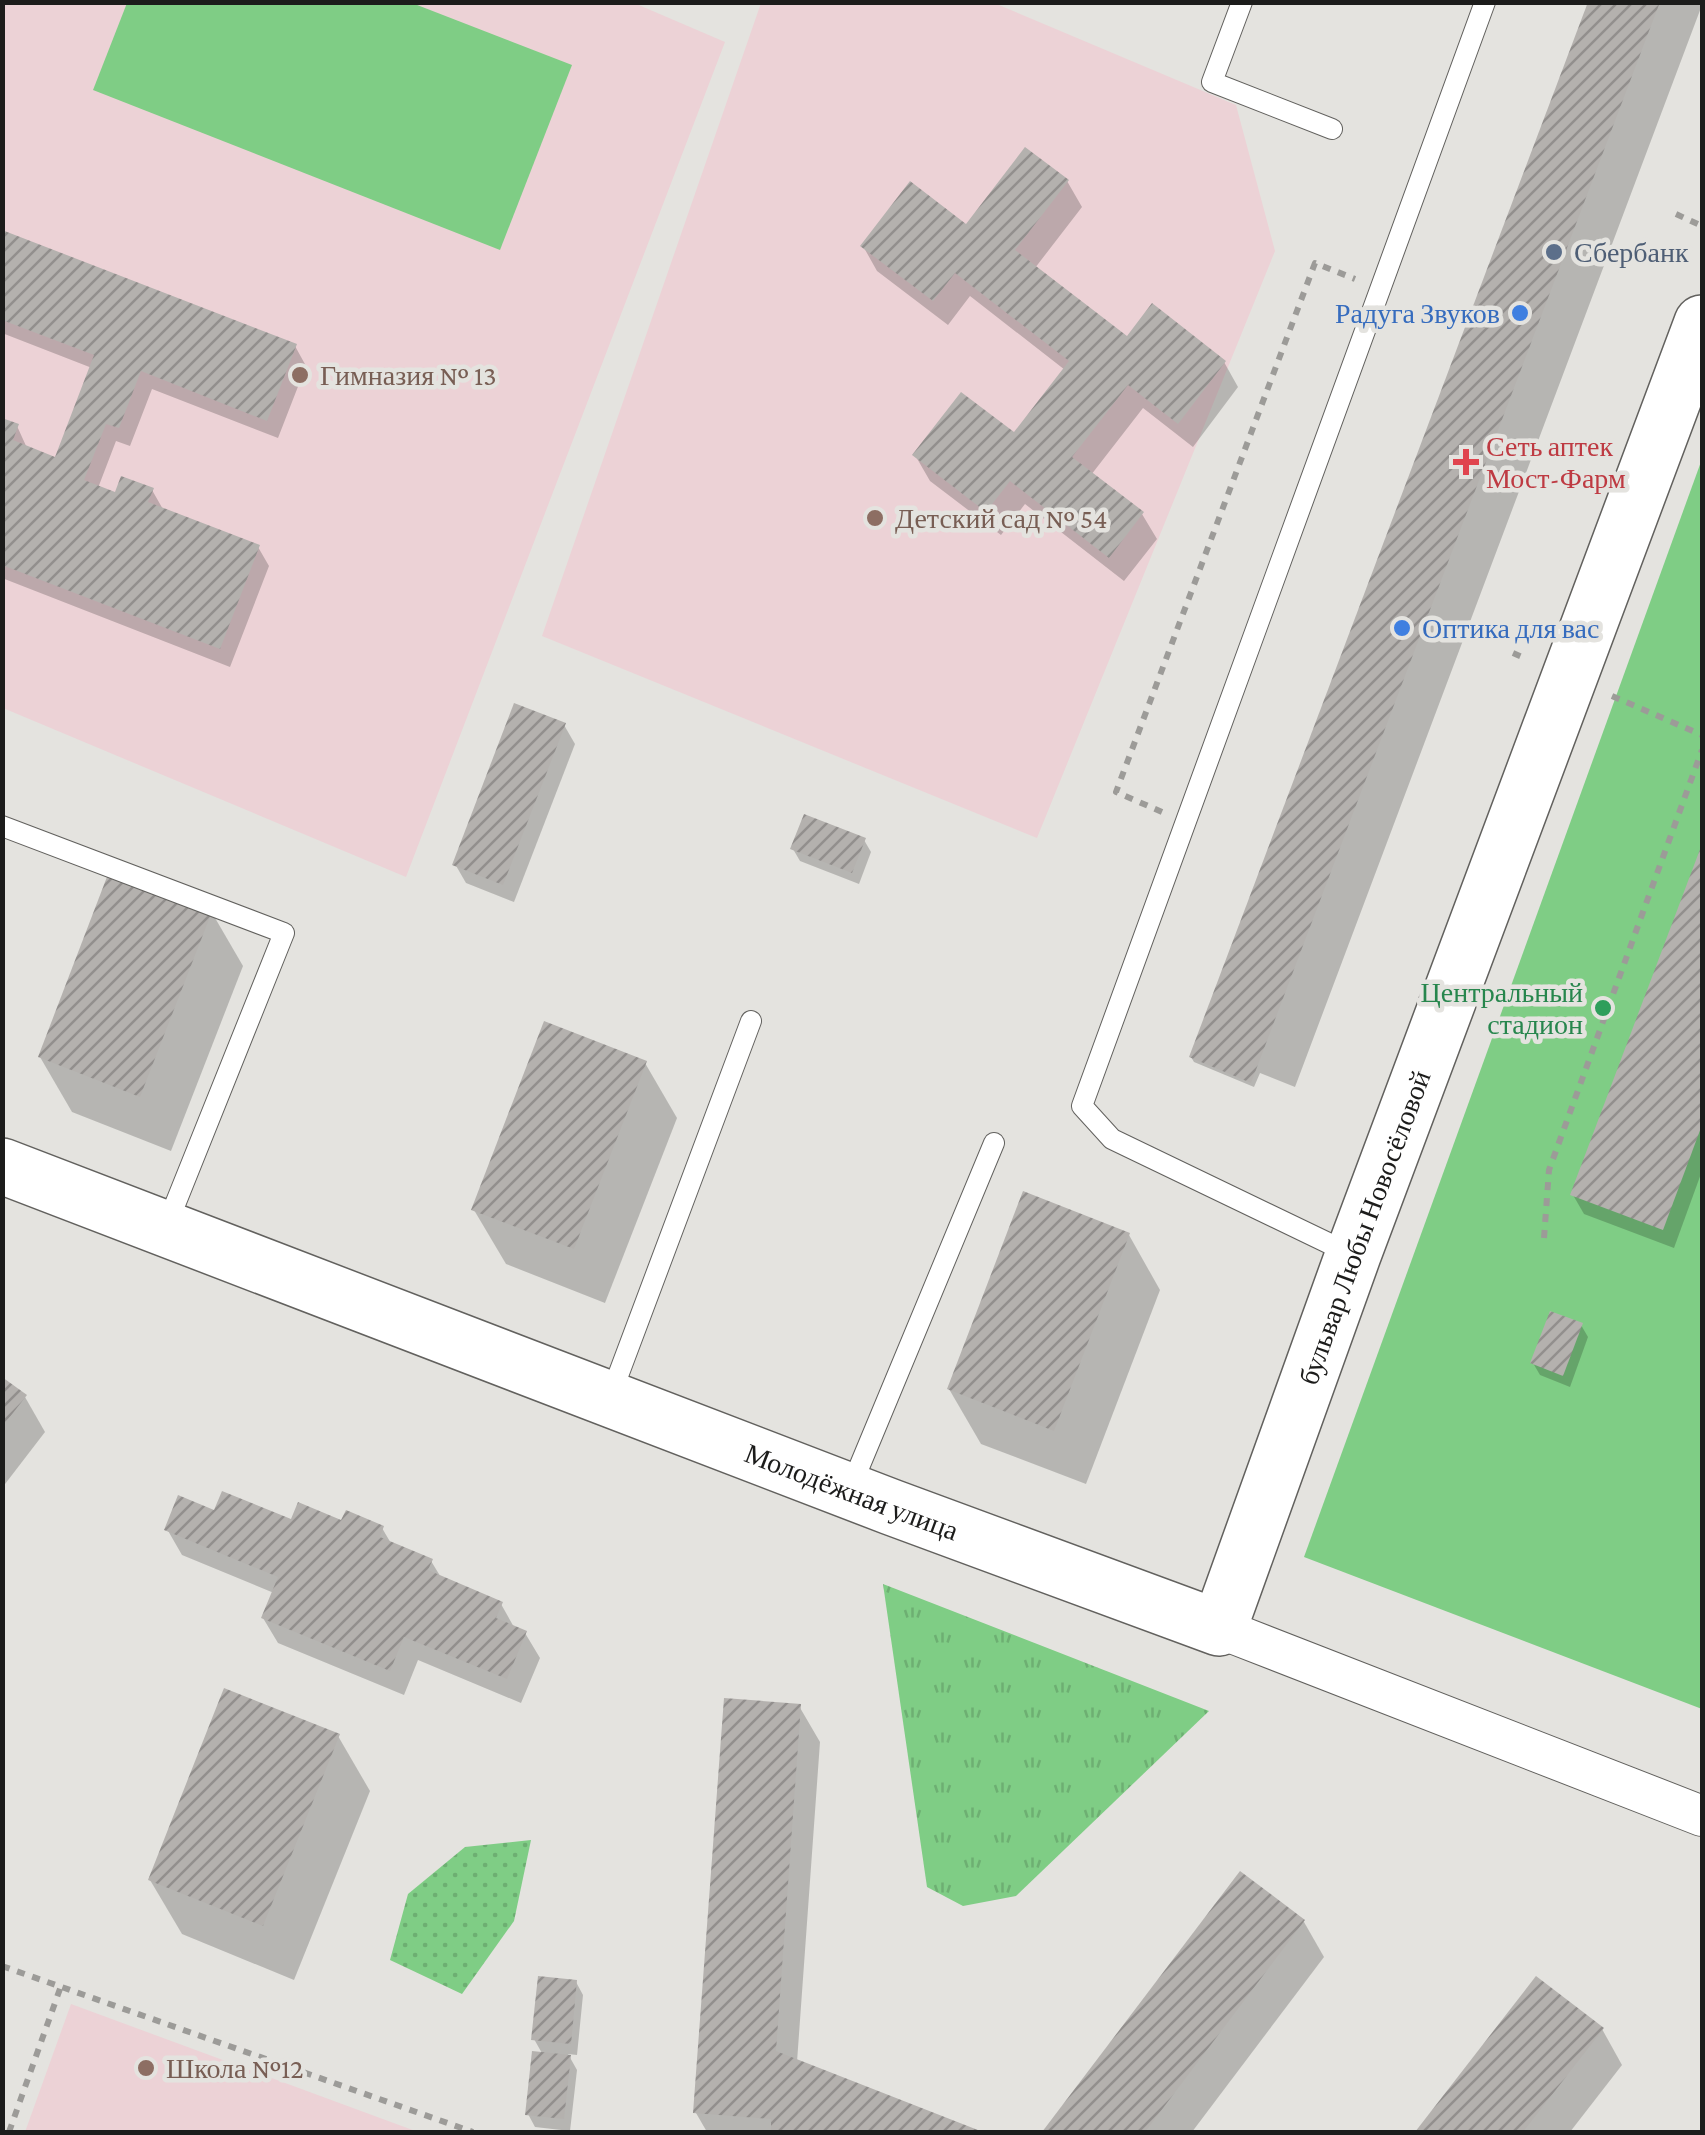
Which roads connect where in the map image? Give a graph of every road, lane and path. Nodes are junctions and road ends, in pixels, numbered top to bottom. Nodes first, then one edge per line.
1 (1242, 2) edge
2 (1484, 2) edge
3 (1332, 129) dead end
4 (1676, 214) dead end
5 (1702, 226) edge
6 (1380, 289) junction
7 (1702, 323) edge
8 (1702, 750) edge
9 (1186, 822) junction
10 (2, 826) edge
11 (750, 1020) dead end
12 (994, 1143) dead end
13 (2, 1166) edge
14 (166, 1228) junction
15 (1544, 1238) dead end
16 (1353, 1255) junction
17 (609, 1399) junction
18 (849, 1491) junction
19 (1219, 1628) junction
20 (1702, 1816) edge
21 (2, 1966) edge
22 (61, 1986) junction
23 (9, 2132) edge
24 (472, 2132) edge

1 - 3 lane
2 - 6 lane
4 - 5 path
6 - 9 lane
6 - 9 path
7 - 16 street, бульвар Любы Новосёловой
8 - 15 path
9 - 16 lane
10 - 14 lane
11 - 17 lane
12 - 18 lane
13 - 14 street, Молодёжная улица
14 - 17 street, Молодёжная улица
16 - 19 street, бульвар Любы Новосёловой
17 - 18 street, Молодёжная улица
18 - 19 street, Молодёжная улица
19 - 20 street, Молодёжная улица
21 - 22 path
22 - 23 path
22 - 24 path

